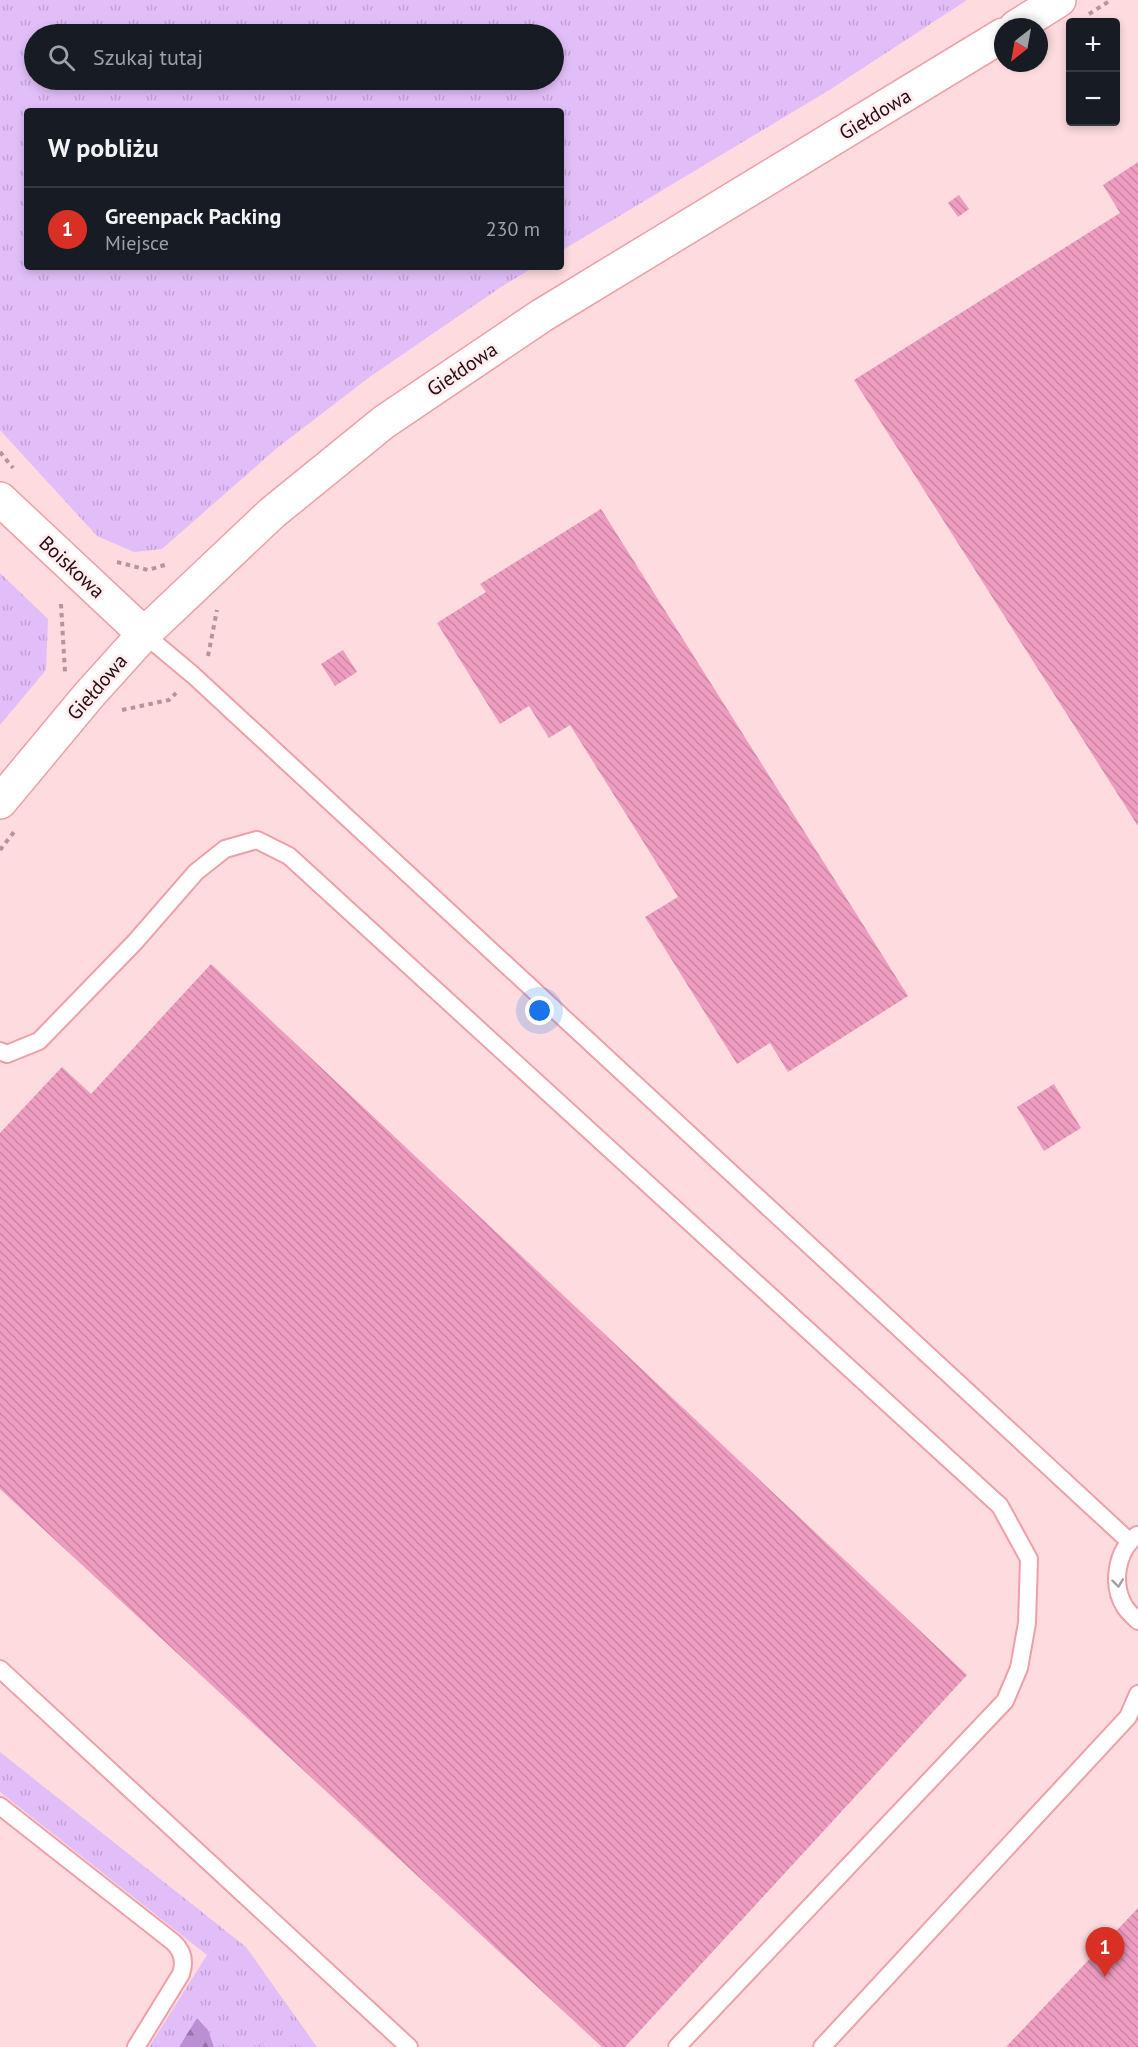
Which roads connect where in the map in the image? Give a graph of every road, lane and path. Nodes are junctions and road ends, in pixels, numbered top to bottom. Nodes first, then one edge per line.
1 (1111, 0) edge
2 (1072, 8) edge
3 (1043, 18) edge
4 (994, 40) edge
5 (0, 499) edge
6 (144, 634) junction
7 (0, 802) edge
8 (2, 1056) edge
9 (1134, 1538) edge
10 (1138, 1621) edge
11 (0, 1670) edge
12 (1138, 1694) edge
13 (0, 1806) edge
14 (136, 2047) edge
15 (409, 2047) edge
16 (677, 2047) edge
17 (822, 2047) edge

1 - 2 path
2 - 3 street
4 - 6 street, Giełdowa
5 - 6 street, Boiskowa
6 - 7 street, Giełdowa
6 - 9 lane
8 - 16 lane
9 -> 10 lane
11 - 15 lane
12 - 17 lane
13 - 14 lane

